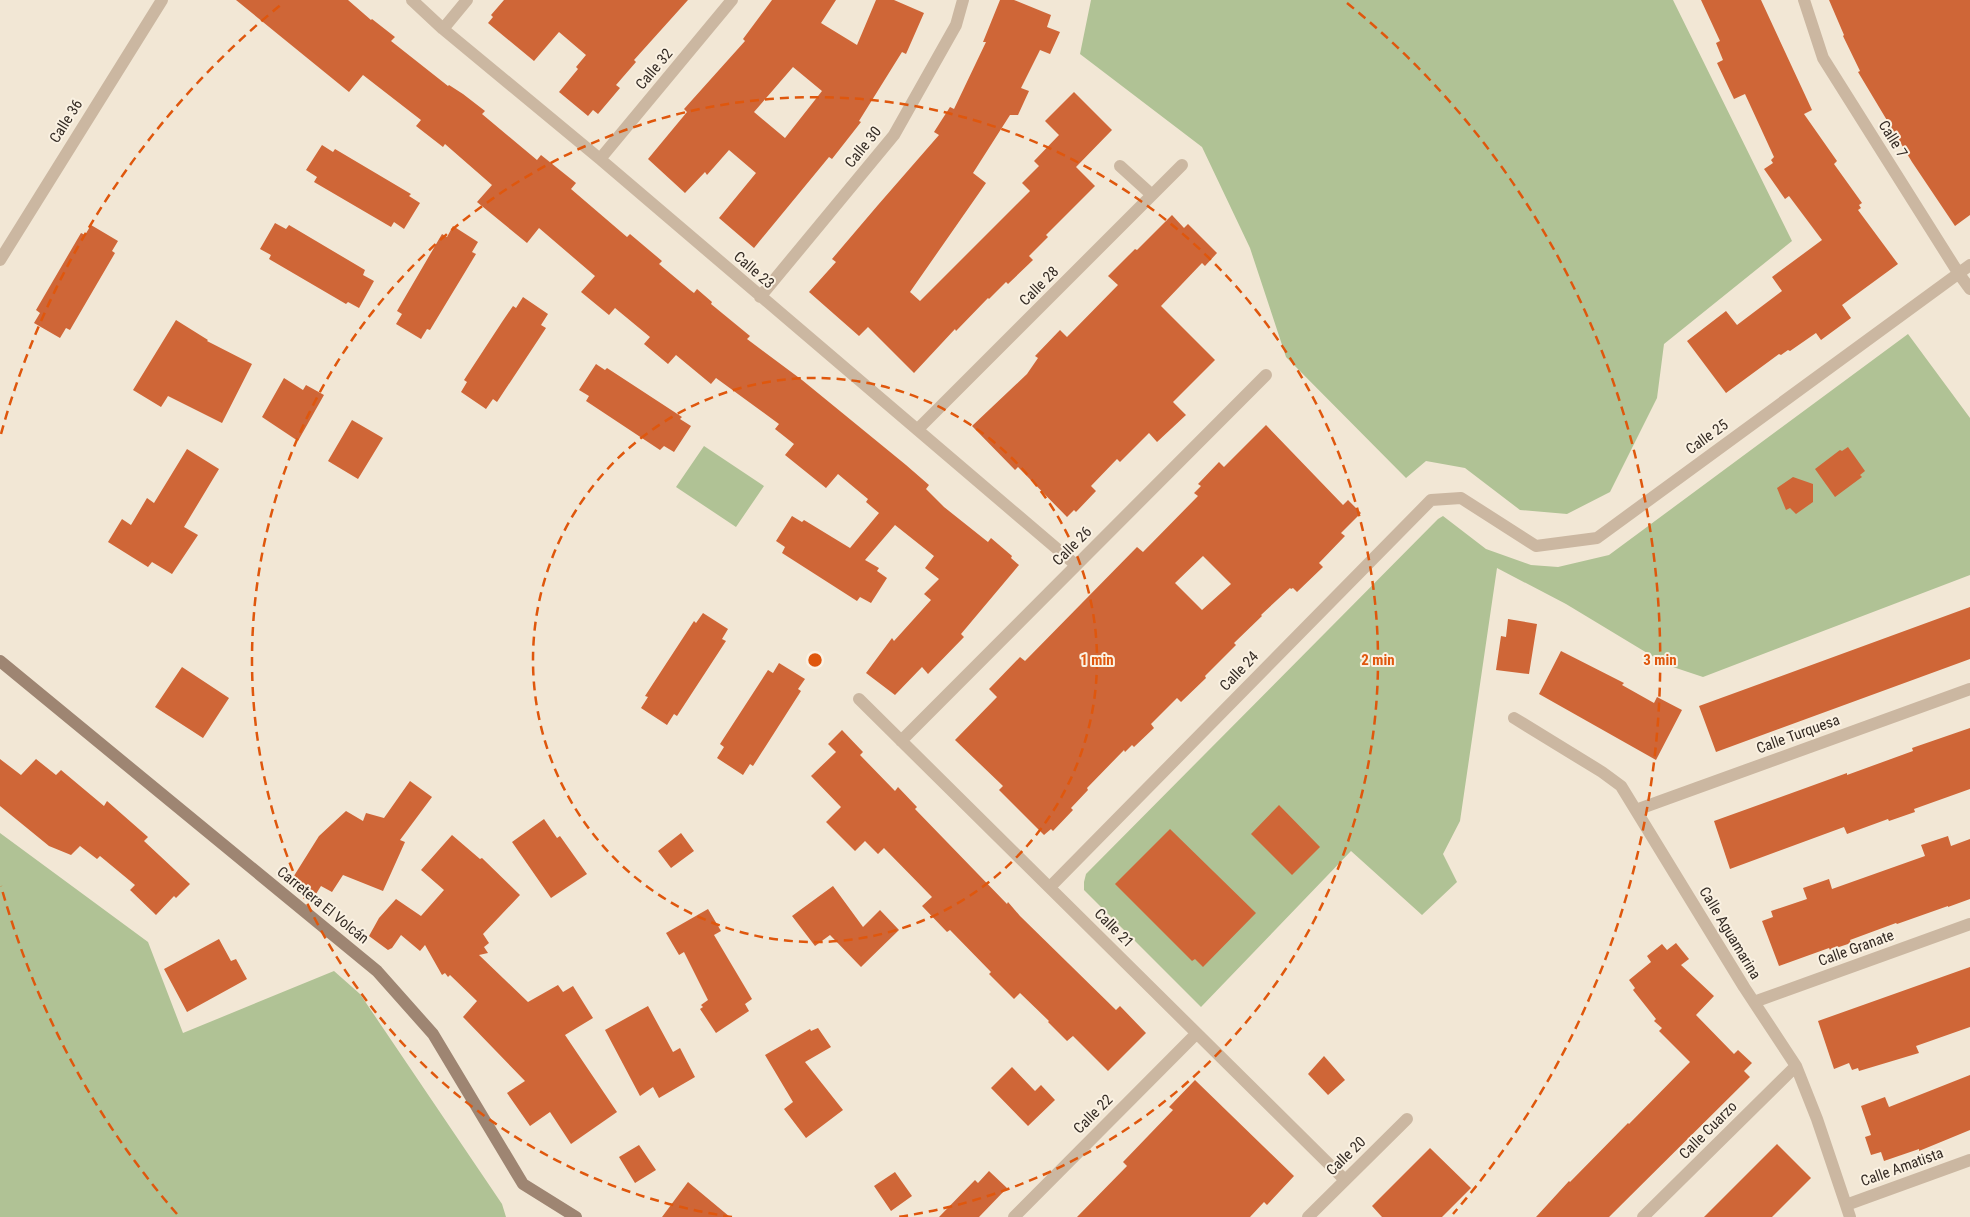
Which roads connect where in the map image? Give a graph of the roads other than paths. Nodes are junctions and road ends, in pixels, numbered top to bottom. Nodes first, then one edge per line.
1 (162, 0) edge
2 (412, 0) edge
3 (467, 0) edge
4 (732, 0) edge
5 (963, 0) edge
6 (1804, 0) edge
7 (443, 29) junction
8 (600, 159) junction
9 (1182, 165) dead end
10 (1120, 166) dead end
11 (1152, 195) junction
12 (0, 260) edge
13 (1970, 265) edge
14 (1958, 274) junction
15 (1970, 289) edge
16 (760, 296) junction
17 (1266, 375) dead end
18 (918, 430) junction
19 (1461, 498) joint
20 (1076, 565) junction
21 (0, 661) edge
22 (1970, 689) edge
23 (860, 699) dead end
24 (1514, 718) dead end
25 (902, 741) junction
26 (1636, 810) junction
27 (1050, 887) junction
28 (1970, 924) edge
29 (1754, 1002) junction
30 (1196, 1034) junction
31 (1796, 1066) junction
32 (1407, 1120) dead end
33 (1970, 1160) edge
34 (1345, 1180) junction
35 (1848, 1211) edge
36 (576, 1217) edge
37 (1014, 1217) edge
38 (1308, 1217) edge
39 (1643, 1217) edge

1 - 12 street, Calle 36
2 - 7 street, Calle 23
3 - 7 street
4 - 8 street, Calle 32
5 - 16 street, Calle 30
6 - 14 street, Calle 7
7 - 8 street, Calle 23
8 - 16 street, Calle 23
9 - 11 street, Calle 28
10 - 11 street
11 - 18 street, Calle 28
13 - 14 street, Calle 25
14 - 15 street, Calle 7
14 - 19 street, Calle 25
16 - 18 street, Calle 23
17 - 20 street, Calle 26
18 - 20 street, Calle 23
19 - 27 street, Calle 24
20 - 25 street, Calle 26
21 - 36 street, Carretera El Volcán
22 - 26 street, Calle Turquesa
23 - 25 street, Calle 21
24 - 26 street, Calle Aguamarina
25 - 27 street, Calle 21
26 - 29 street, Calle Aguamarina
27 - 30 street, Calle 21
28 - 29 street, Calle Granate
29 - 31 street, Calle Aguamarina
30 - 34 street, Calle 21
30 - 37 street, Calle 22
31 - 35 street, Calle Aguamarina
31 - 39 street, Calle Cuarzo
32 - 34 street, Calle 20
33 - 35 street, Calle Amatista
34 - 38 street, Calle 20

